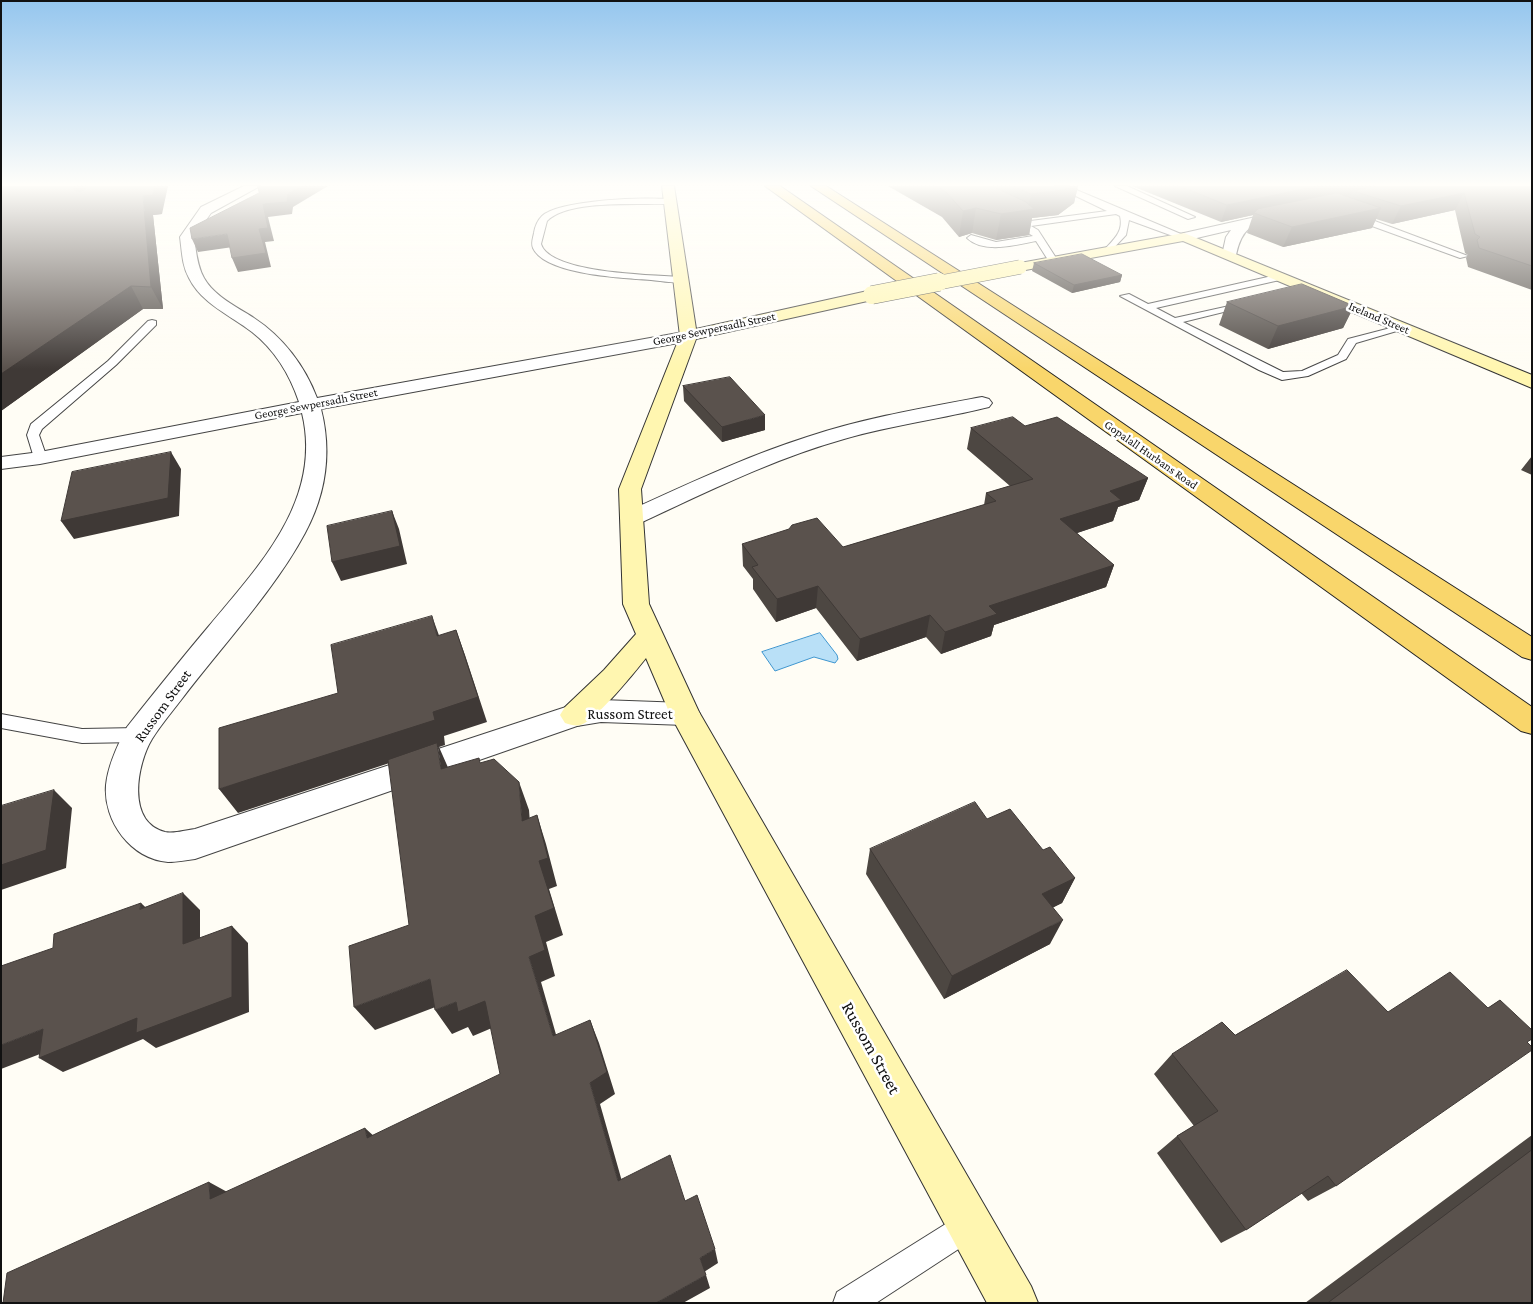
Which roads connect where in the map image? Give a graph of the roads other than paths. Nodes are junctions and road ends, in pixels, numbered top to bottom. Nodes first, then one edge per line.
1 (189, 247) edge
2 (537, 247) edge
3 (677, 247) edge
4 (857, 247) edge
5 (911, 247) edge
6 (1044, 247) edge
7 (1112, 247) edge
8 (1131, 247) edge
9 (1209, 247) edge
10 (1231, 247) edge
11 (1437, 247) edge
12 (1108, 251) junction
13 (1229, 255) junction
14 (1462, 256) dead end
15 (1053, 261) junction
16 (1281, 277) junction
17 (682, 280) junction
18 (1310, 289) junction
19 (1290, 293) edge
20 (1125, 296) dead end
21 (1261, 300) edge
22 (1148, 307) junction
23 (1174, 321) junction
24 (152, 323) dead end
25 (1402, 328) junction
26 (689, 336) junction
27 (1532, 382) edge
28 (982, 402) dead end
29 (311, 404) junction
30 (40, 458) junction
31 (1, 463) edge
32 (632, 518) junction
33 (650, 635) junction
34 (1532, 650) edge
35 (685, 714) junction
36 (575, 715) junction
37 (1, 721) edge
38 (1532, 722) edge
39 (138, 735) junction
40 (970, 1224) junction
41 (848, 1303) edge
42 (1014, 1303) edge

1 - 29 street, Russom Street
2 - 17 lane
3 - 17 street
4 - 38 main road, Gopalall Hurbans Road
5 - 34 main road
6 - 15 lane
7 - 12 lane
8 - 12 street, George Sewpersadh Street
9 - 13 street, Ireland Street
10 - 13 street
11 - 14 lane
12 - 15 street, George Sewpersadh Street
13 - 16 street, Ireland Street
15 - 26 street, George Sewpersadh Street, bridge
16 - 18 street, Ireland Street
16 - 22 lane
17 - 26 street
18 - 19 lane
18 - 25 street, Ireland Street
20 - 22 lane
21 - 23 lane
22 - 23 lane
23 - 25 lane
24 - 30 lane
25 - 27 street, Ireland Street
26 - 29 street, George Sewpersadh Street
26 - 32 street, Russom Street
28 - 32 street
29 - 30 street, George Sewpersadh Street
29 - 39 street, Russom Street
30 - 31 street, George Sewpersadh Street
32 - 33 street, Russom Street
33 - 35 street, Russom Street
33 - 36 street
35 - 36 street, Russom Street
35 - 40 street, Russom Street
36 - 39 street, Russom Street
37 - 39 lane
40 - 41 lane
40 - 42 street, Russom Street

